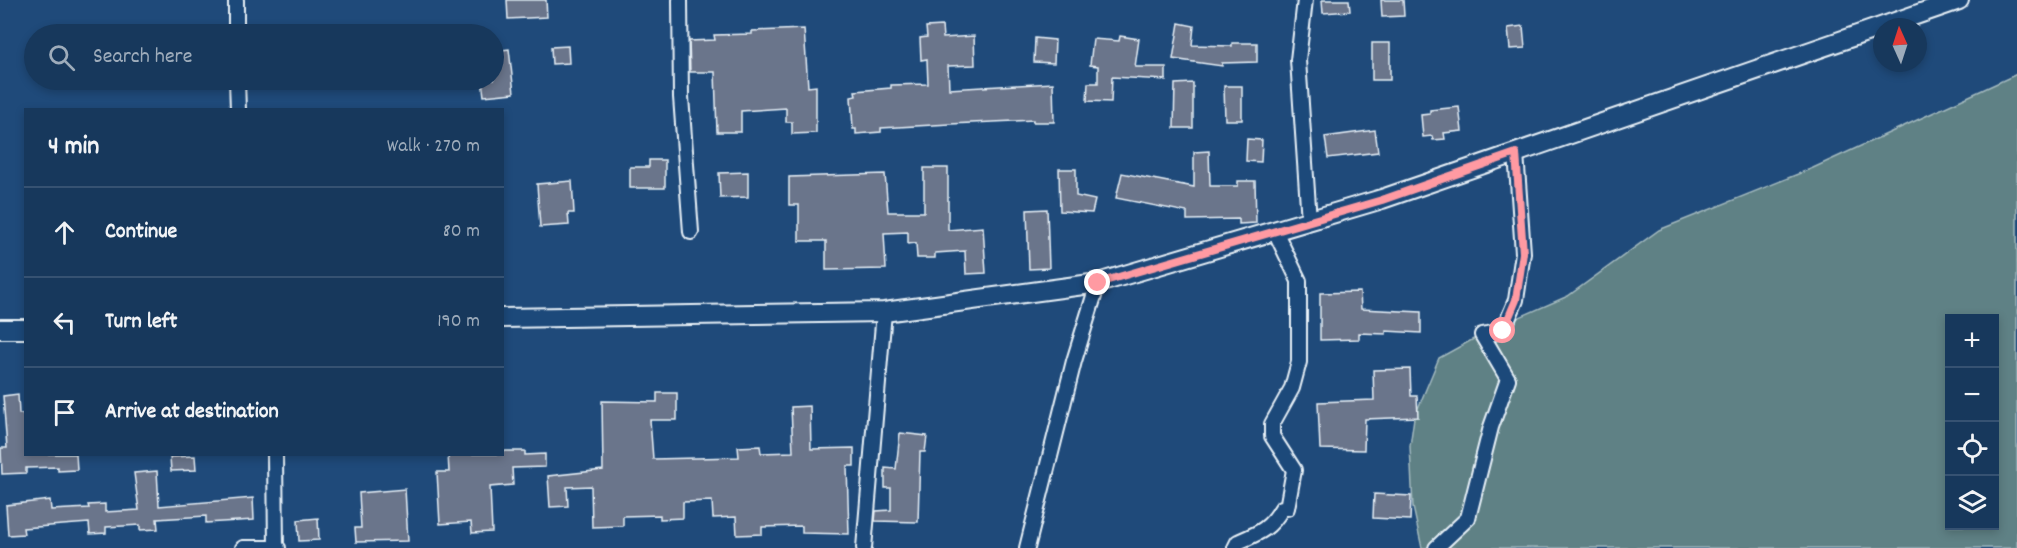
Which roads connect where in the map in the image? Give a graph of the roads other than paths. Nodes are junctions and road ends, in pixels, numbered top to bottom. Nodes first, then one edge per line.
1 (236, 0) edge
2 (680, 0) edge
3 (1305, 0) edge
4 (1959, 0) edge
5 (236, 24) edge
6 (237, 90) edge
7 (238, 108) edge
8 (1516, 153) junction
9 (1309, 221) junction
10 (1275, 231) junction
11 (691, 232) dead end
12 (1098, 283) junction
13 (884, 312) junction
14 (504, 318) edge
15 (24, 328) edge
16 (0, 329) edge
17 (275, 456) edge
18 (243, 548) edge
19 (276, 548) edge
20 (864, 548) edge
21 (1027, 548) edge
22 (1234, 548) edge
23 (1436, 548) edge

1 - 5 street
2 - 11 street
3 - 9 street
4 - 8 street
6 - 7 street
8 - 9 street
8 - 23 street
9 - 10 street
10 - 12 street
10 - 22 street
12 - 13 street
12 - 21 street
13 - 14 street
13 - 20 street
15 - 16 street
17 - 19 street
18 - 19 street

